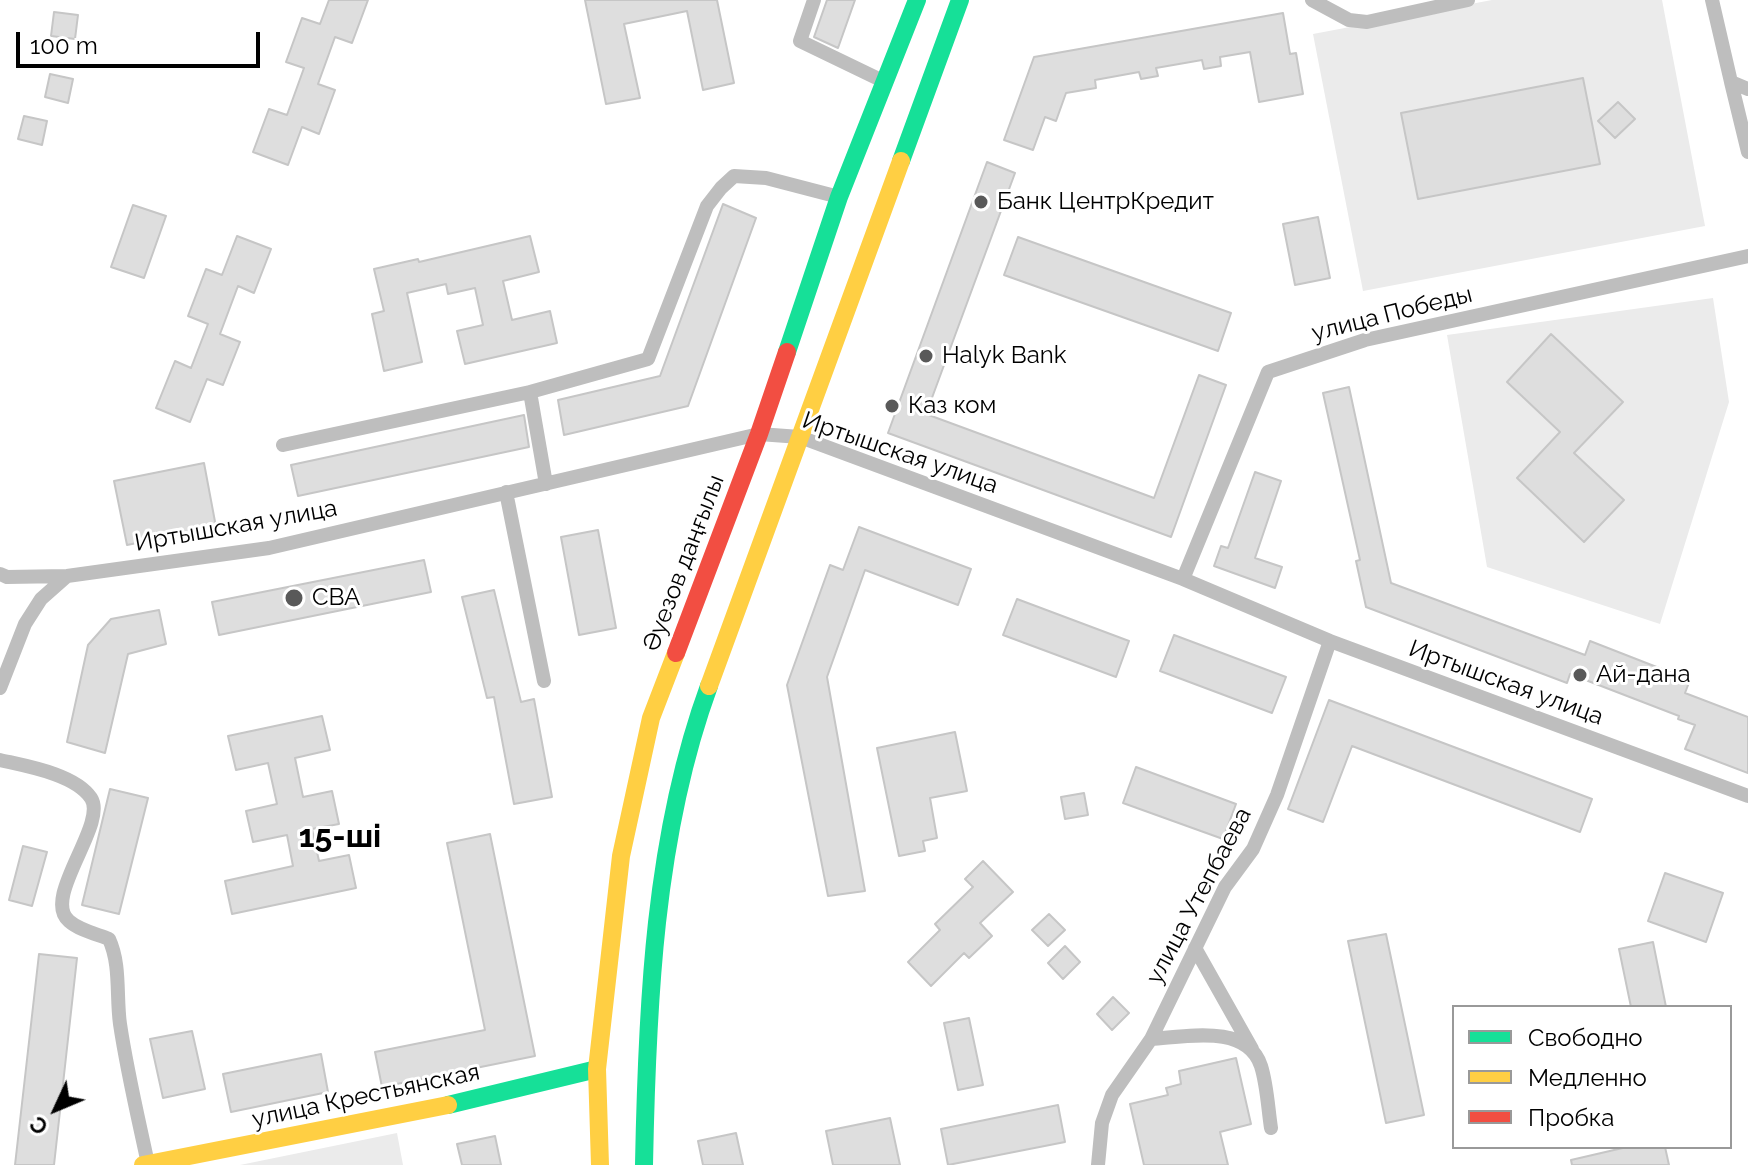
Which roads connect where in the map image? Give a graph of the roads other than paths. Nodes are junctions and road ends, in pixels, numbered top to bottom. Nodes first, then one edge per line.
1 (814, 0) edge
2 (917, 0) edge
3 (960, 0) edge
4 (1312, 0) edge
5 (1468, 0) edge
6 (1712, 0) edge
7 (885, 82) junction
8 (1731, 82) junction
9 (1748, 89) edge
10 (1748, 152) edge
11 (839, 197) junction
12 (1748, 256) edge
13 (530, 392) junction
14 (759, 434) junction
15 (800, 437) junction
16 (283, 445) dead end
17 (546, 484) junction
18 (506, 492) junction
19 (0, 574) edge
20 (67, 576) junction
21 (1183, 579) junction
22 (1330, 641) junction
23 (544, 681) dead end
24 (0, 688) edge
25 (0, 760) edge
26 (1748, 796) edge
27 (1195, 948) junction
28 (1151, 1039) junction
29 (1252, 1049) junction
30 (597, 1069) junction
31 (1271, 1128) dead end
32 (146, 1164) edge
33 (600, 1165) edge
34 (644, 1165) edge
35 (1098, 1165) edge

1 - 7 street
2 - 7 main road, Әуезов даңғылы
3 - 15 main road
4 - 5 street
6 - 8 street
7 - 11 main road, Әуезов даңғылы
8 - 9 street
8 - 10 street
11 - 13 street
11 - 14 main road, Әуезов даңғылы
12 - 21 street, улица Победы
13 - 16 street
13 - 17 street
14 - 15 street, Иртышская улица
14 - 17 street, Иртышская улица
14 - 30 main road, Әуезов даңғылы
15 - 21 street, Иртышская улица
15 - 34 main road
17 - 18 street, Иртышская улица
18 - 20 street, Иртышская улица
18 - 23 street
19 - 20 street, Иртышская улица
20 - 24 street
21 - 22 street, Иртышская улица
22 - 26 street, Иртышская улица
22 - 27 street, улица Утепбаева
25 - 32 street
27 - 28 street, улица Утепбаева
27 - 29 street
28 - 29 street
28 - 35 street, улица Утепбаева
29 - 31 street
30 - 32 main road, улица Крестьянская
30 - 33 main road, Әуезов даңғылы

